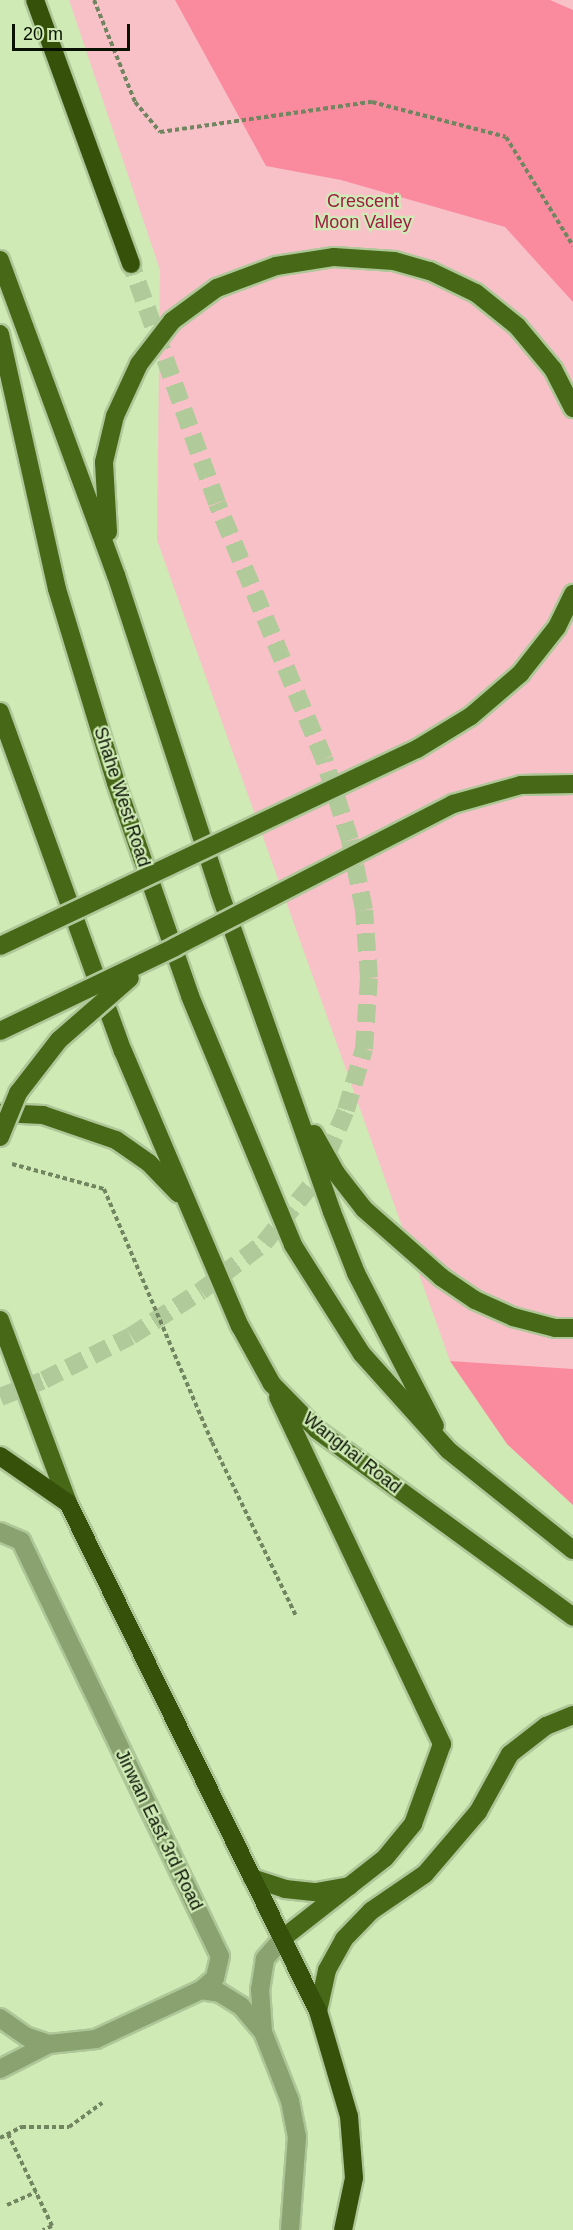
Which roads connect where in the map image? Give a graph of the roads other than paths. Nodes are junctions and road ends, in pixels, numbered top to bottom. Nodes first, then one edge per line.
1 (34, 0) edge
2 (0, 260) edge
3 (131, 264) tunnel mouth
4 (0, 334) edge
5 (573, 408) edge
6 (116, 575) junction
7 (573, 594) edge
8 (0, 712) edge
9 (573, 784) edge
10 (0, 946) edge
11 (175, 947) junction
12 (0, 1031) edge
13 (293, 1099) junction
14 (0, 1113) edge
15 (0, 1137) edge
16 (184, 1199) junction
17 (0, 1320) edge
18 (573, 1328) edge
19 (272, 1384) junction
20 (448, 1450) junction
21 (0, 1456) edge
22 (68, 1503) junction
23 (0, 1532) edge
24 (573, 1550) edge
25 (573, 1617) edge
26 (573, 1715) edge
27 (252, 1878) junction
28 (353, 1885) junction
29 (283, 1938) junction
30 (201, 1990) junction
31 (318, 2011) junction
32 (0, 2018) edge
33 (262, 2032) junction
34 (50, 2044) junction
35 (0, 2069) edge
36 (290, 2230) edge
37 (343, 2230) edge

1 - 3 highway
2 - 6 main road
4 - 20 main road, Shahe West Road
5 - 6 main road
6 - 13 main road
7 - 10 main road, bridge
8 - 16 main road
9 - 11 main road, bridge
11 - 12 main road, bridge
11 - 15 main road, bridge
13 - 18 main road
13 - 20 main road
14 - 16 main road
16 - 19 main road, Wanghai Road
17 - 22 main road
19 - 25 main road, Wanghai Road
19 - 28 main road
20 - 24 main road
21 - 22 highway
22 - 27 highway
23 - 30 street, Jinwan East 3rd Road
26 - 31 main road
27 - 28 main road
27 - 29 highway
28 - 29 main road
29 - 31 highway
29 - 33 street
30 - 33 street
30 - 34 street, Jinwan East 3rd Road
31 - 37 highway
32 - 34 street
33 - 36 street
34 - 35 street

